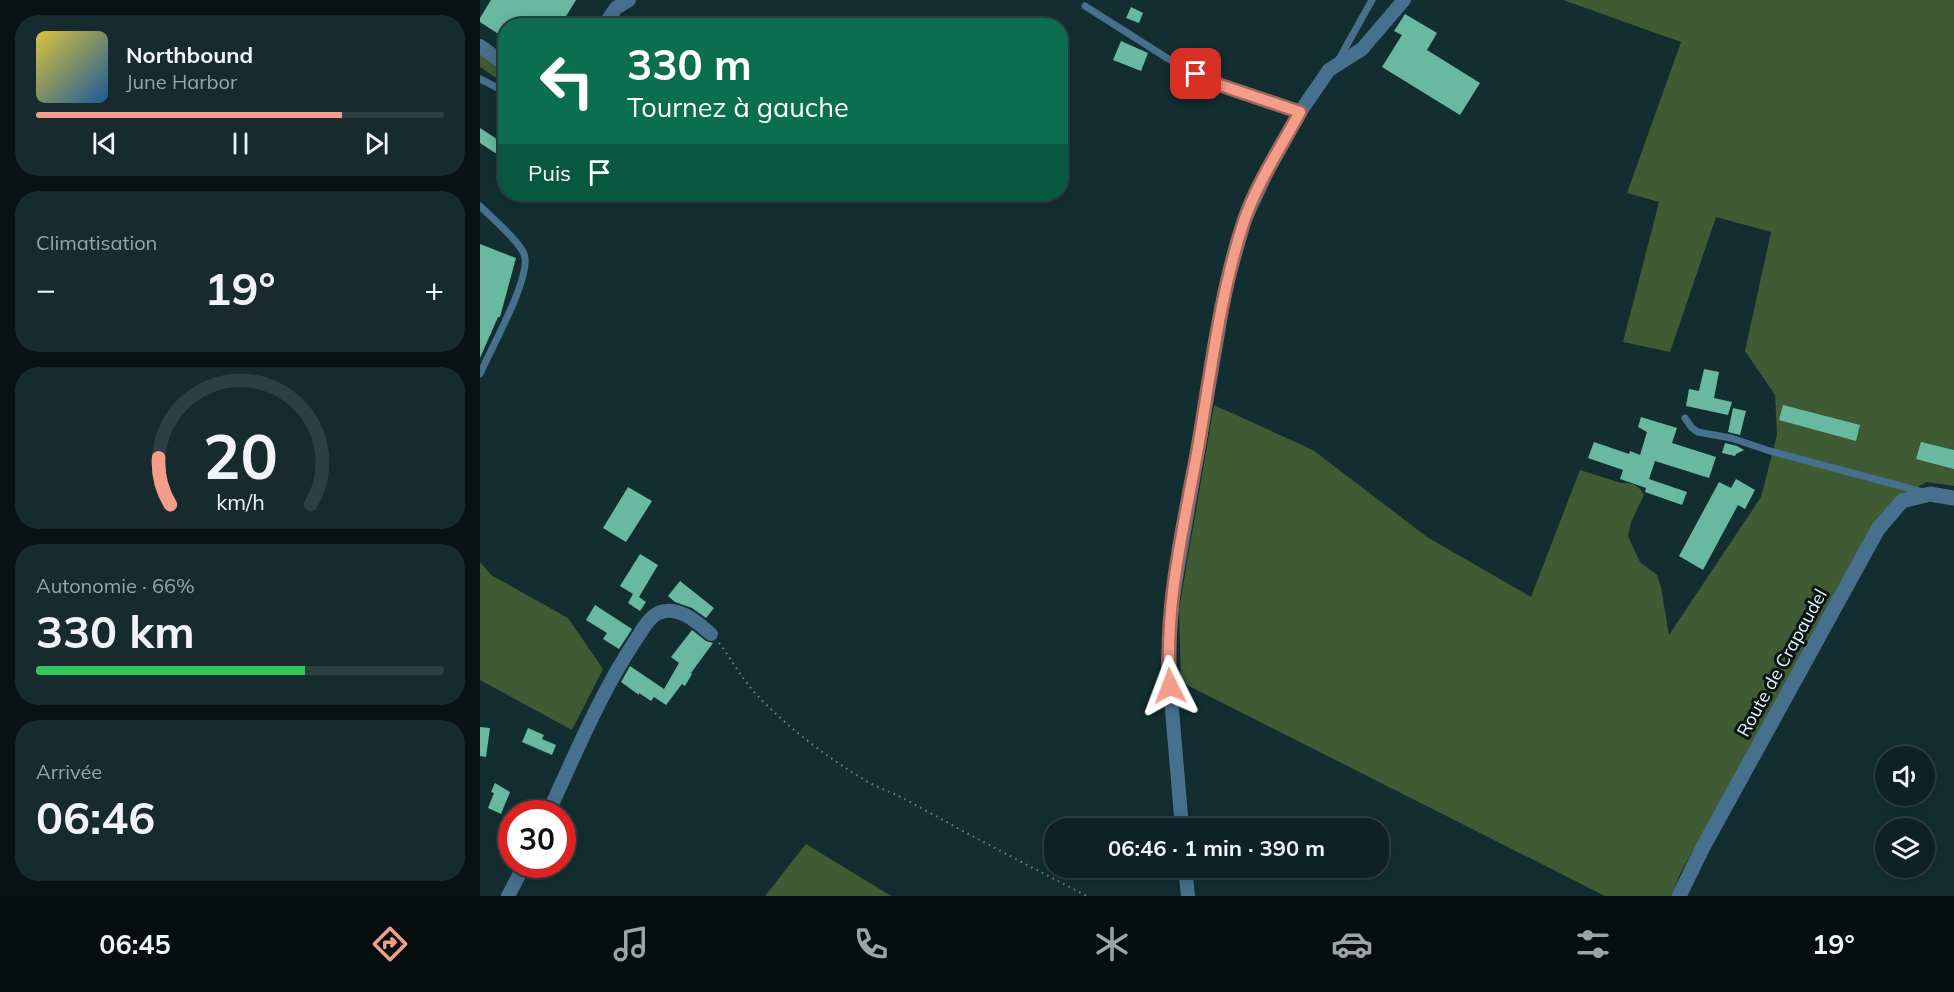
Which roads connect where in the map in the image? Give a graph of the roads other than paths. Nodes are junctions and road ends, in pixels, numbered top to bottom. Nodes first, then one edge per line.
1 (629, 0) edge
2 (1372, 0) edge
3 (1404, 0) edge
4 (1085, 6) dead end
5 (609, 18) edge
6 (480, 46) edge
7 (498, 59) edge
8 (1329, 70) junction
9 (480, 79) edge
10 (498, 88) edge
11 (1300, 112) junction
12 (480, 206) edge
13 (480, 374) edge
14 (1685, 418) dead end
15 (1930, 494) junction
16 (1954, 498) edge
17 (711, 634) road end
18 (555, 800) edge
19 (1181, 818) edge
20 (518, 878) edge
21 (1186, 878) edge
22 (508, 896) edge
23 (1188, 896) edge
24 (1679, 896) edge

1 - 5 street
2 - 8 lane
3 - 8 street
4 - 11 lane
6 - 7 street
8 - 11 street
9 - 10 lane
11 - 19 street
12 - 13 lane
14 - 15 lane
15 - 16 street, Route de Crapaudel
15 - 24 street, Route de Crapaudel
17 - 18 street
20 - 22 street
21 - 23 street

